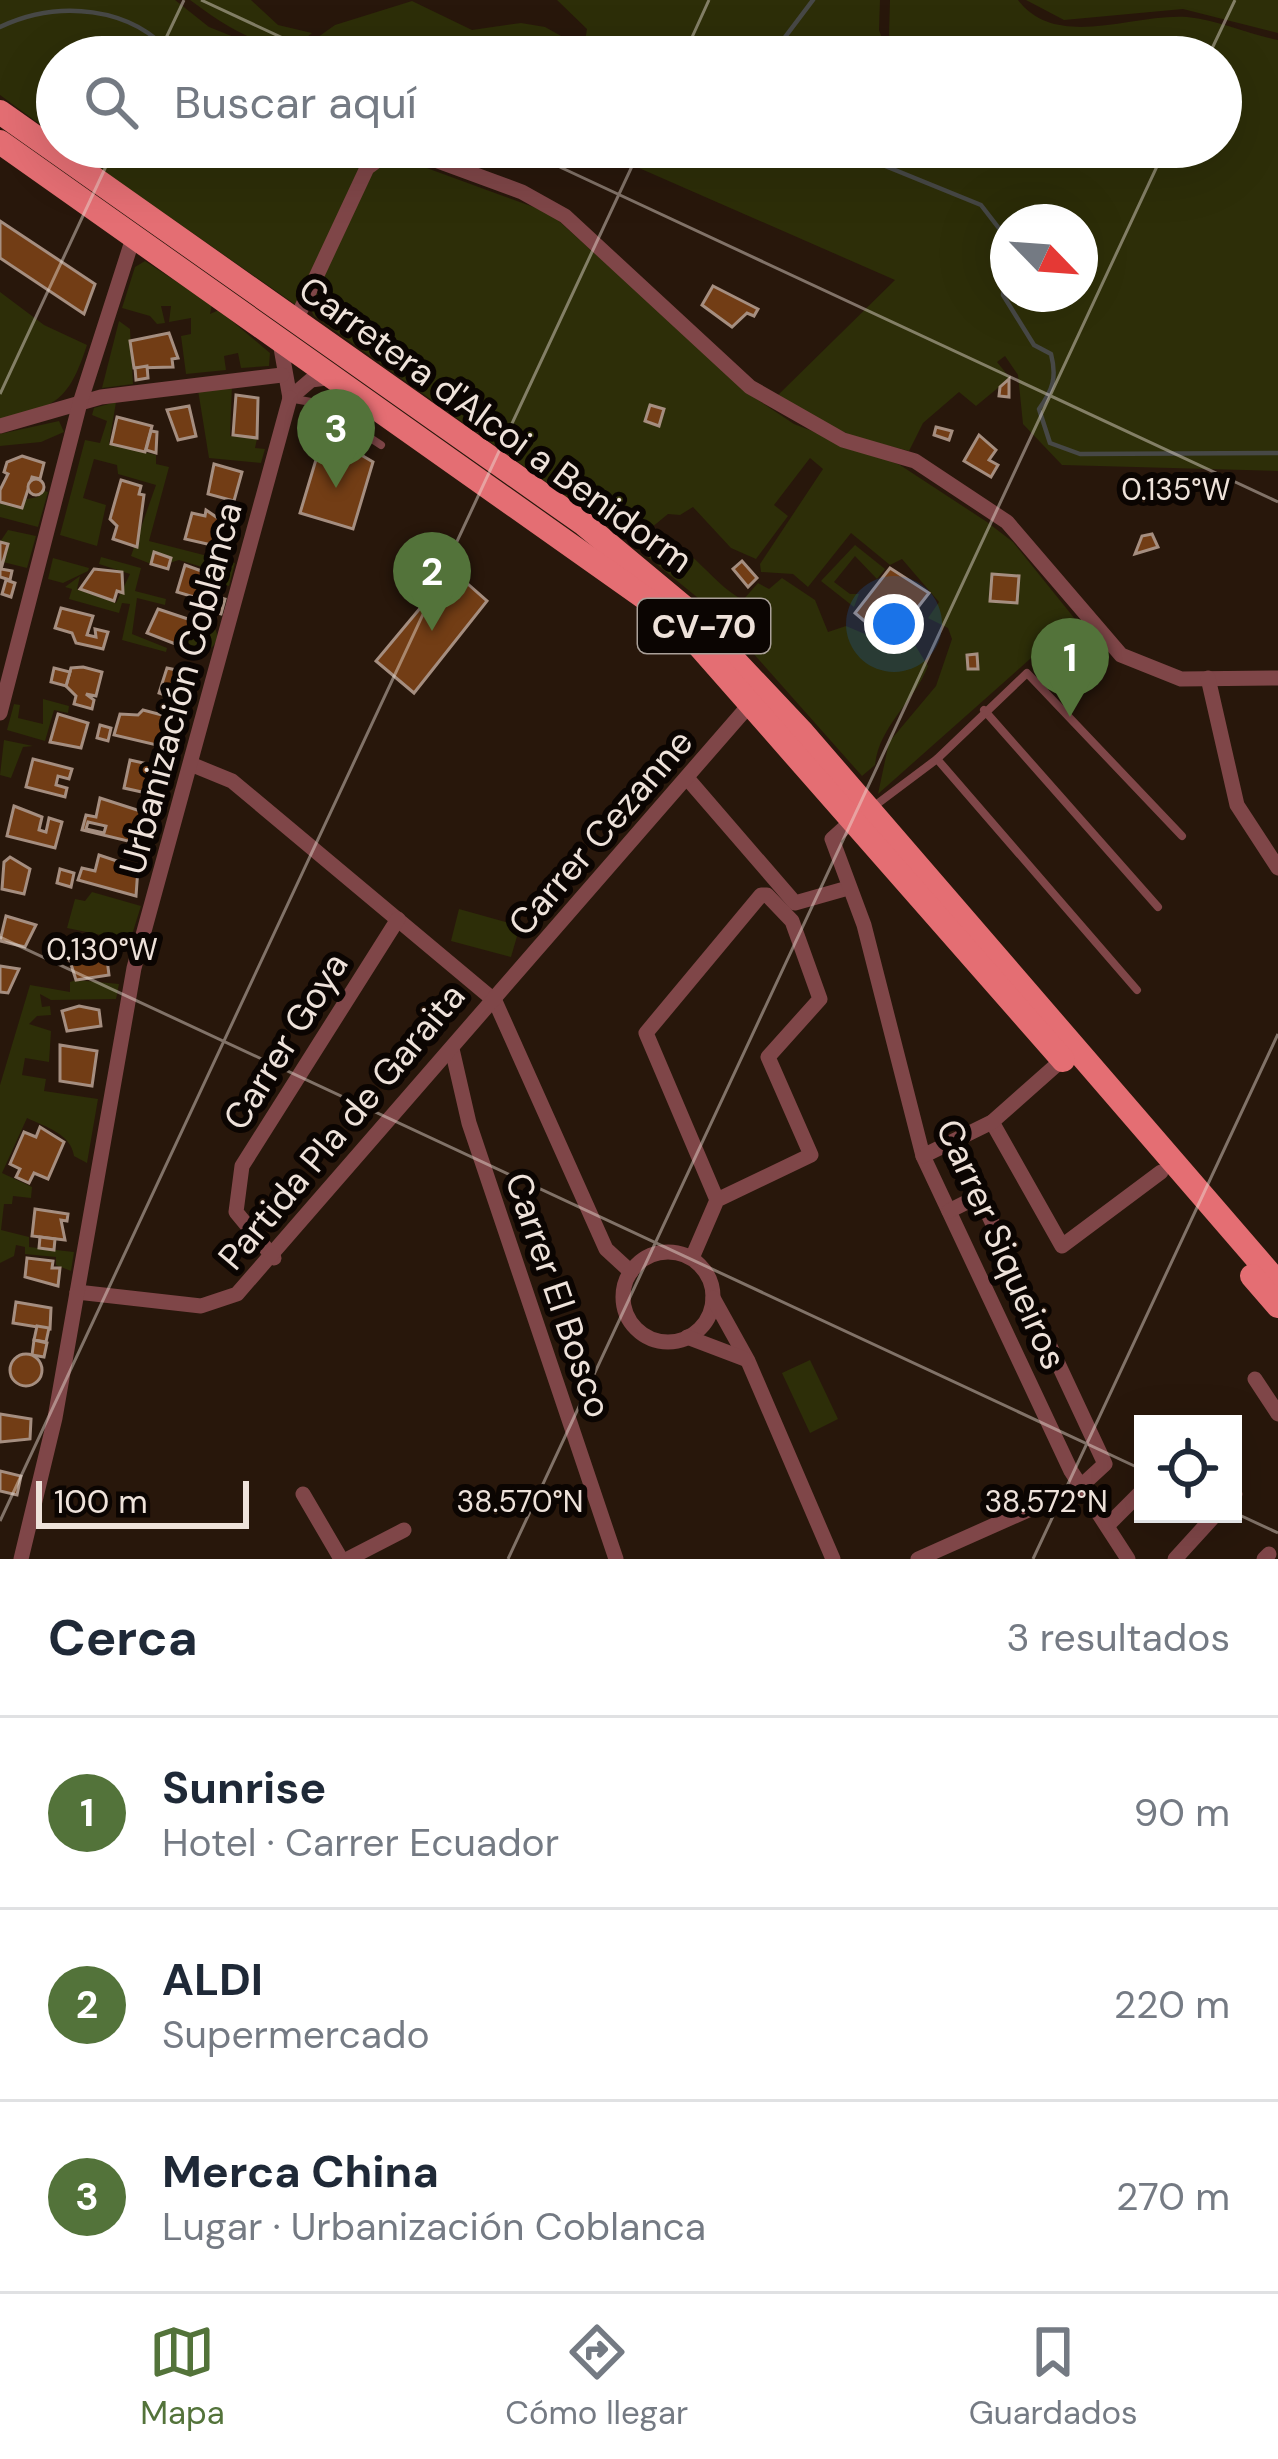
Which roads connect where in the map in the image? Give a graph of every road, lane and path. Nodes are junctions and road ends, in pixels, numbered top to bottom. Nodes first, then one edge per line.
1 (0, 112) edge
2 (36, 139) edge
3 (0, 142) edge
4 (36, 167) edge
5 (37, 168) edge
6 (74, 168) edge
7 (367, 168) edge
8 (458, 168) edge
9 (134, 235) junction
10 (287, 329) junction
11 (282, 375) junction
12 (337, 376) junction
13 (290, 398) junction
14 (80, 403) junction
15 (0, 426) edge
16 (381, 445) dead end
17 (1208, 678) junction
18 (1278, 678) edge
19 (751, 703) junction
20 (984, 710) junction
21 (0, 712) edge
22 (938, 759) junction
23 (193, 765) junction
24 (687, 778) junction
25 (861, 815) junction
26 (1182, 836) dead end
27 (1278, 868) edge
28 (848, 888) junction
29 (1158, 907) dead end
30 (398, 919) junction
31 (1137, 990) dead end
32 (495, 1001) junction
33 (452, 1049) junction
34 (1063, 1060) junction
35 (992, 1122) junction
36 (923, 1156) junction
37 (1161, 1172) junction
38 (717, 1200) junction
39 (949, 1210) junction
40 (274, 1258) junction
41 (692, 1258) junction
42 (631, 1272) junction
43 (1278, 1283) edge
44 (77, 1292) junction
45 (713, 1298) junction
46 (1278, 1306) edge
47 (687, 1337) junction
48 (748, 1361) junction
49 (1255, 1379) dead end
50 (1278, 1414) edge
51 (1080, 1487) junction
52 (303, 1494) dead end
53 (1134, 1499) edge
54 (1208, 1523) edge
55 (1109, 1524) junction
56 (404, 1530) dead end
57 (20, 1559) edge
58 (345, 1559) edge
59 (616, 1559) edge
60 (832, 1559) edge
61 (918, 1559) edge
62 (1127, 1559) edge
63 (1175, 1559) edge

1 - 2 main road, Carretera d'Alcoi a Benidorm / CV-70
3 - 4 main road, Carretera d'Alcoi a Benidorm / CV-70
5 - 9 main road, Carretera d'Alcoi a Benidorm / CV-70
6 - 10 main road, Carretera d'Alcoi a Benidorm / CV-70
7 - 10 street
8 - 17 street
9 - 10 main road, Carretera d'Alcoi a Benidorm / CV-70
9 - 14 street
10 - 11 street
10 - 12 main road, Carretera d'Alcoi a Benidorm / CV-70
10 - 25 main road, Carretera d'Alcoi a Benidorm / CV-70
11 - 13 street
11 - 14 street
12 - 13 street
12 - 19 main road, Carretera d'Alcoi a Benidorm / CV-70
13 - 16 lane
13 - 23 street, Urbanización Coblanca
14 - 15 street
14 - 21 street
17 - 18 street
17 - 27 street
19 - 24 street, Carrer Cezanne
19 - 25 main road, Carretera d'Alcoi a Benidorm / CV-70
20 - 22 lane
20 - 26 lane
20 - 29 lane
22 - 25 lane
22 - 31 lane
23 - 30 street, Partida Pla de Garaita
23 - 44 street, Urbanización Coblanca
24 - 28 street
24 - 32 street, Carrer Cezanne
25 - 28 street, Carrer Siqueiros
25 - 34 main road, Carretera d'Alcoi a Benidorm / CV-70
25 - 43 main road, Carretera d'Alcoi a Benidorm / CV-70
28 - 36 street, Carrer Siqueiros
30 - 32 street, Partida Pla de Garaita
30 - 40 street, Carrer Goya
32 - 33 street, Partida Pla de Garaita
32 - 42 street
33 - 40 street, Partida Pla de Garaita
33 - 59 street, Carrer El Bosco
34 - 35 street
34 - 37 main road, Carretera d'Alcoi a Benidorm / CV-70
35 - 36 street
35 - 37 street
36 - 39 street, Carrer Siqueiros
37 - 46 main road, Carretera d'Alcoi a Benidorm / CV-70
38 - 38 street
38 - 41 street
39 - 51 street, Carrer Siqueiros
39 - 51 street
40 - 44 street, Partida Pla de Garaita
41 - 42 street
41 - 45 street
42 - 47 street
44 - 57 street, Urbanización Coblanca
45 - 47 street
45 - 48 street
47 - 48 street
48 - 60 street
49 - 50 street
51 - 55 street, Carrer Siqueiros
51 - 61 street
52 - 58 street
53 - 55 street
54 - 63 street
55 - 62 street, Carrer Siqueiros
56 - 58 street

